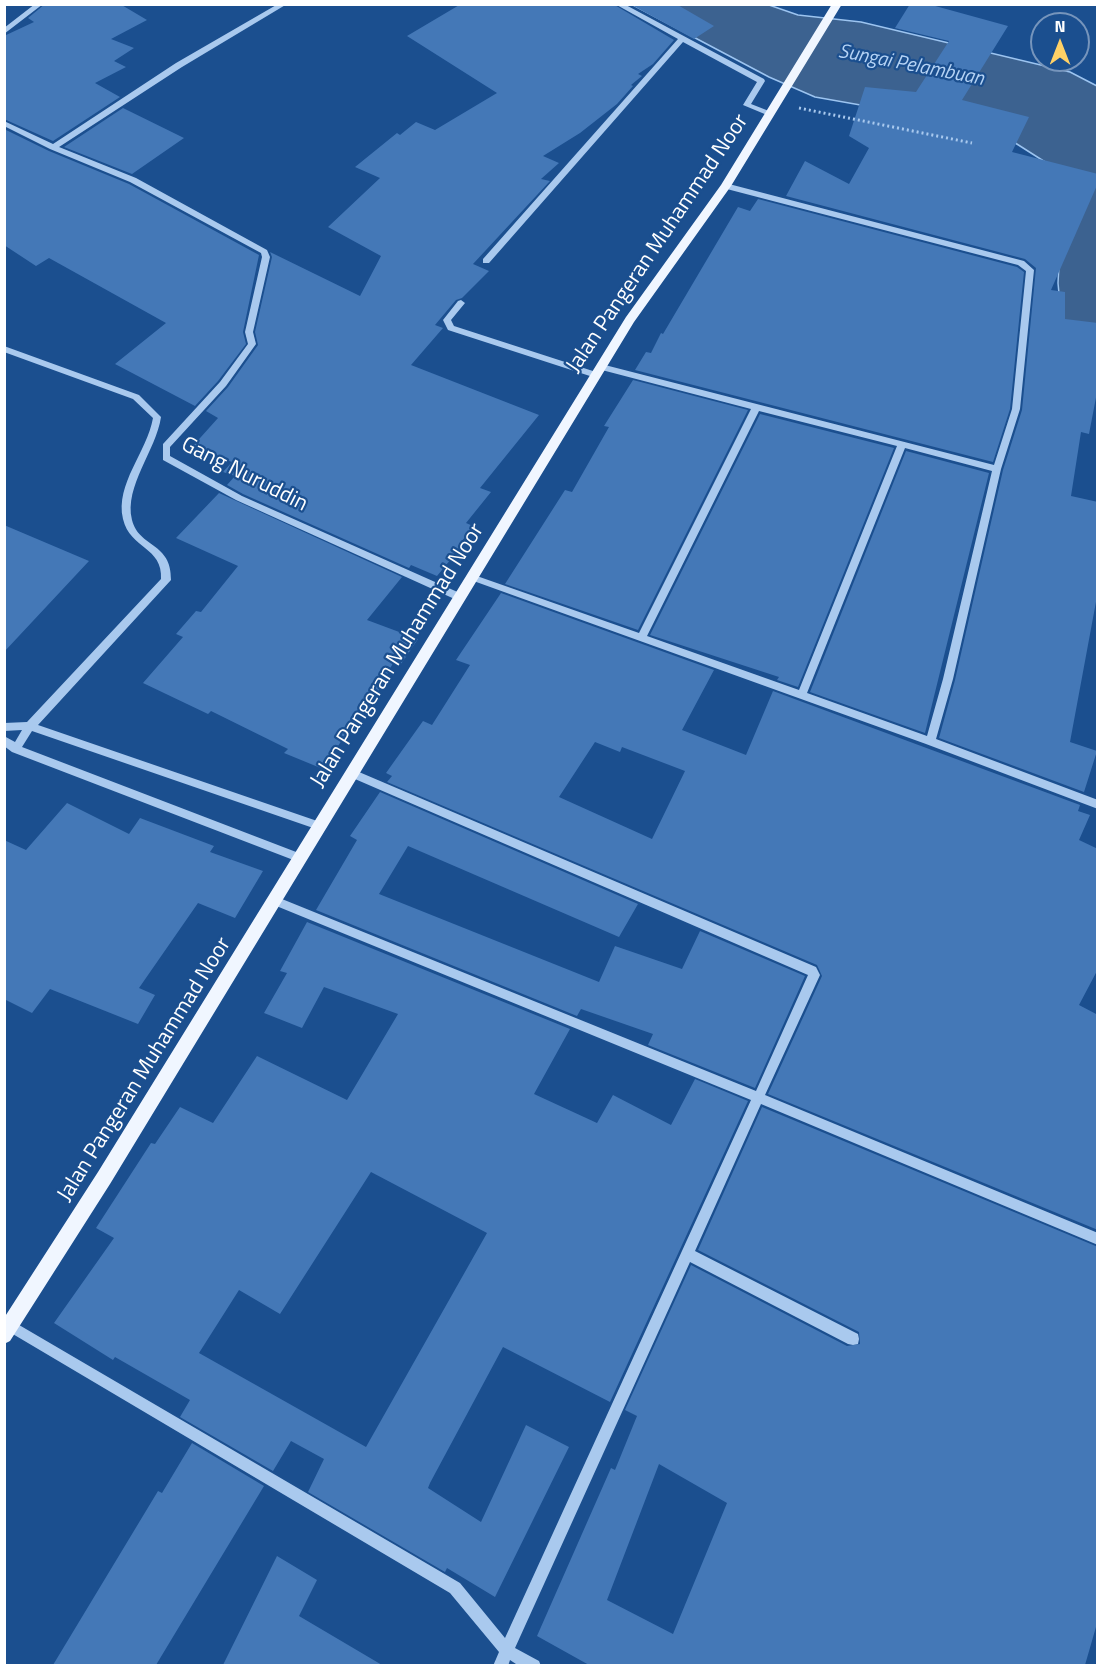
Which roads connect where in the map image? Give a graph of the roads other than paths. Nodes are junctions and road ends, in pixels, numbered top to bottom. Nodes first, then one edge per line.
1 (40, 4) edge
2 (284, 4) edge
3 (618, 4) edge
4 (837, 4) edge
5 (4, 32) edge
6 (683, 38) junction
7 (777, 103) junction
8 (4, 123) edge
9 (53, 147) junction
10 (726, 186) junction
11 (486, 261) dead end
12 (461, 303) dead end
13 (4, 348) edge
14 (598, 371) junction
15 (756, 407) junction
16 (902, 445) junction
17 (997, 470) junction
18 (471, 577) junction
19 (459, 597) junction
20 (642, 637) junction
21 (802, 694) junction
22 (30, 726) junction
23 (4, 727) edge
24 (4, 740) edge
25 (930, 741) junction
26 (16, 749) junction
27 (352, 772) junction
28 (1098, 805) edge
29 (319, 826) junction
30 (300, 858) junction
31 (273, 900) junction
32 (757, 1097) junction
33 (1098, 1239) edge
34 (688, 1254) junction
35 (9, 1321) edge
36 (853, 1339) dead end
37 (507, 1651) junction
38 (500, 1665) edge
39 (534, 1665) edge

1 - 5 street
2 - 9 street
3 - 6 street
4 - 7 main road, Jalan Pangeran Muhammad Noor
6 - 7 street
6 - 11 street
7 - 10 main road, Jalan Pangeran Muhammad Noor
8 - 9 street, Gang Nuruddin
9 - 19 street, Gang Nuruddin
10 - 14 main road, Jalan Pangeran Muhammad Noor
10 - 17 street
12 - 14 street
13 - 22 street
14 - 15 street
14 - 18 main road, Jalan Pangeran Muhammad Noor
15 - 16 street
15 - 20 street
16 - 17 street
16 - 21 street
17 - 25 street
18 - 19 main road, Jalan Pangeran Muhammad Noor
18 - 20 street
19 - 27 main road, Jalan Pangeran Muhammad Noor
20 - 21 street
21 - 25 street
22 - 23 street
22 - 26 street
22 - 29 street
24 - 26 street
25 - 28 street
26 - 30 street
27 - 29 main road, Jalan Pangeran Muhammad Noor
27 - 32 street
29 - 30 main road, Jalan Pangeran Muhammad Noor
30 - 31 main road, Jalan Pangeran Muhammad Noor
31 - 32 street
31 - 35 main road, Jalan Pangeran Muhammad Noor
32 - 33 street
32 - 34 street
34 - 36 street
34 - 37 street
35 - 37 street
37 - 38 street
37 - 39 street

